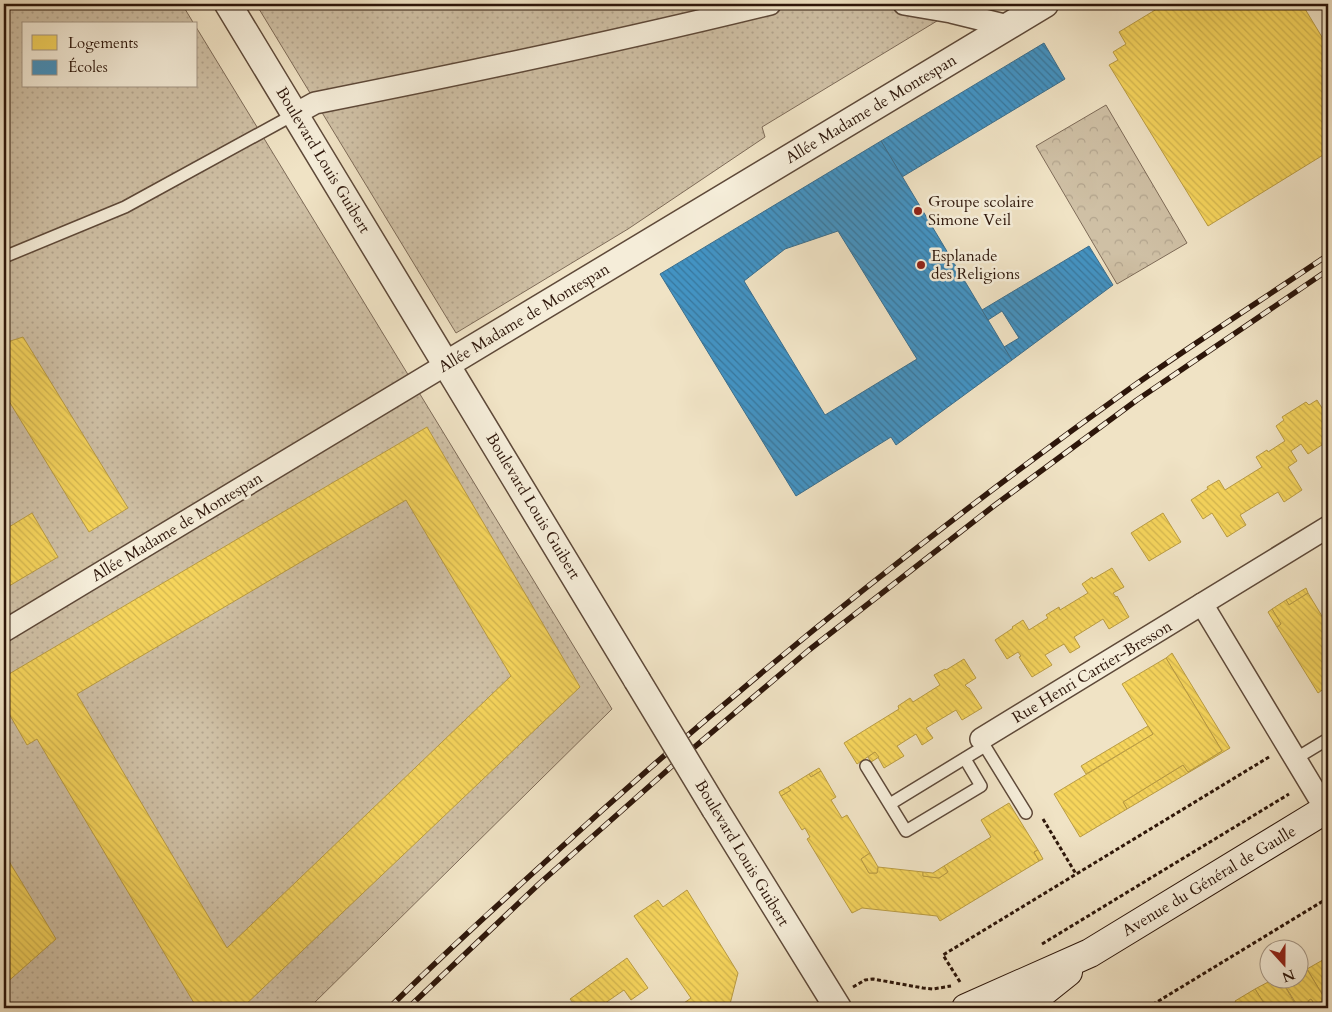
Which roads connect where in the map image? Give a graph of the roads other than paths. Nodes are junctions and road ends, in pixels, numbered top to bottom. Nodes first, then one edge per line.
1 (228, 4) edge
2 (770, 4) edge
3 (904, 4) edge
4 (1045, 4) edge
5 (1008, 26) junction
6 (295, 114) junction
7 (4, 257) edge
8 (447, 364) junction
9 (1328, 527) edge
10 (1202, 604) junction
11 (4, 631) edge
12 (1328, 739) edge
13 (983, 743) junction
14 (1292, 752) junction
15 (965, 759) junction
16 (866, 766) dead end
17 (890, 804) junction
18 (1328, 810) edge
19 (1026, 813) dead end
20 (1090, 953) junction
21 (963, 996) edge
22 (842, 999) edge
23 (1024, 1008) edge

1 - 6 street, Boulevard Louis Guibert
2 - 6 street
3 - 5 street
4 - 5 street, Allée Madame de Montespan
5 - 8 street, Allée Madame de Montespan
6 - 7 lane
6 - 8 street, Boulevard Louis Guibert
8 - 11 street, Allée Madame de Montespan
8 - 22 street, Boulevard Louis Guibert, bridge
9 - 10 street, Rue Henri Cartier-Bresson
10 - 13 street, Rue Henri Cartier-Bresson
10 - 14 street
12 - 14 lane
13 - 15 lane
13 - 19 lane
14 - 18 street
15 - 17 lane
15 - 17 lane
16 - 17 lane
18 - 20 main road, Avenue du Général de Gaulle
20 - 21 main road, Avenue du Général de Gaulle
20 - 23 main road, Avenue du Général de Gaulle

